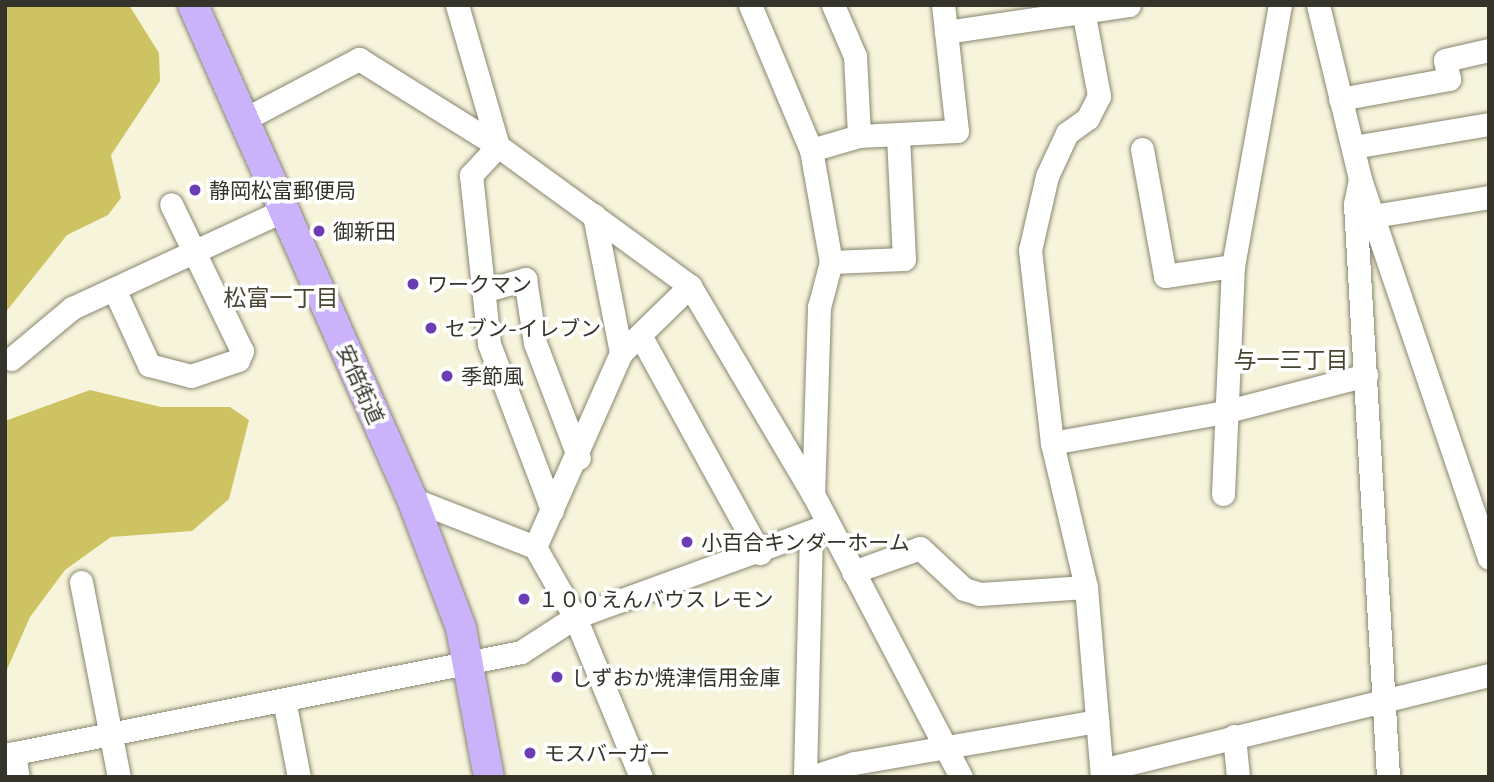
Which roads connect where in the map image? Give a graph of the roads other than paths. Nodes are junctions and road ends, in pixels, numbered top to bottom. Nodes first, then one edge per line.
1 (457, 5) edge
2 (750, 5) edge
3 (834, 5) edge
4 (943, 5) edge
5 (1129, 5) edge
6 (1280, 5) edge
7 (1318, 5) edge
8 (194, 6) edge
9 (1083, 8) edge
10 (946, 32) junction
11 (1489, 50) edge
12 (1340, 99) junction
13 (245, 119) junction
14 (1489, 124) edge
15 (859, 136) junction
16 (898, 136) junction
17 (498, 146) junction
18 (1353, 147) junction
19 (1142, 149) dead end
20 (811, 150) junction
21 (1360, 179) junction
22 (1489, 197) edge
23 (172, 204) dead end
24 (284, 210) junction
25 (594, 215) junction
26 (1373, 216) junction
27 (194, 252) junction
28 (831, 262) junction
29 (1233, 266) junction
30 (690, 286) junction
31 (114, 289) junction
32 (487, 290) junction
33 (640, 335) junction
34 (621, 353) junction
35 (11, 359) dead end
36 (1366, 375) junction
37 (1223, 412) junction
38 (1052, 443) junction
39 (579, 458) junction
40 (813, 494) junction
41 (1223, 494) dead end
42 (412, 499) junction
43 (552, 510) junction
44 (819, 530) junction
45 (535, 547) junction
46 (760, 553) junction
47 (1489, 558) edge
48 (853, 572) junction
49 (81, 582) dead end
50 (1086, 587) junction
51 (575, 617) junction
52 (469, 663) junction
53 (1489, 675) edge
54 (285, 700) junction
55 (1381, 700) junction
56 (1097, 721) junction
57 (111, 734) junction
58 (1234, 736) junction
59 (945, 747) junction
60 (10, 754) edge
61 (1102, 774) edge
62 (18, 777) edge
63 (119, 777) edge
64 (299, 777) edge
65 (489, 777) edge
66 (641, 777) edge
67 (805, 777) edge
68 (812, 777) edge
69 (961, 777) edge
70 (1238, 777) edge
71 (1388, 777) edge

1 - 17 street
2 - 20 street
3 - 15 street
4 - 10 street
5 - 9 street
6 - 29 street
7 - 12 street
8 - 13 main road, 安倍街道
9 - 10 street
9 - 38 street
10 - 16 street
11 - 12 street
12 - 18 street
13 - 17 street
13 - 24 main road, 安倍街道
14 - 18 street
15 - 16 street
15 - 20 street
16 - 28 street
17 - 25 street
17 - 32 street
18 - 21 street
19 - 29 street
20 - 28 street
21 - 26 street
21 - 36 street
22 - 26 street
23 - 27 street
24 - 27 street
24 - 42 main road, 安倍街道
25 - 30 street
25 - 34 street
26 - 47 street
27 - 31 street
27 - 31 street
28 - 40 street
29 - 37 street
30 - 33 street
30 - 40 street
31 - 35 street
32 - 39 street
32 - 43 street
33 - 34 street
33 - 46 street
34 - 39 street
36 - 37 street
36 - 55 street
37 - 38 street
37 - 41 street
38 - 50 street
39 - 43 street
40 - 44 street
42 - 45 street
42 - 52 main road, 安倍街道
43 - 45 street
44 - 46 street
44 - 48 street
44 - 67 street
45 - 51 street
46 - 51 street
48 - 50 street
48 - 59 street
49 - 57 street
50 - 56 street
51 - 52 street
51 - 66 street
52 - 54 street
52 - 65 main road, 安倍街道
53 - 55 street
54 - 57 street
54 - 64 street
55 - 58 street
55 - 71 street
56 - 59 street
56 - 61 street
57 - 60 street
57 - 63 street
58 - 61 street
58 - 70 street
59 - 68 street
59 - 69 street
60 - 62 street

